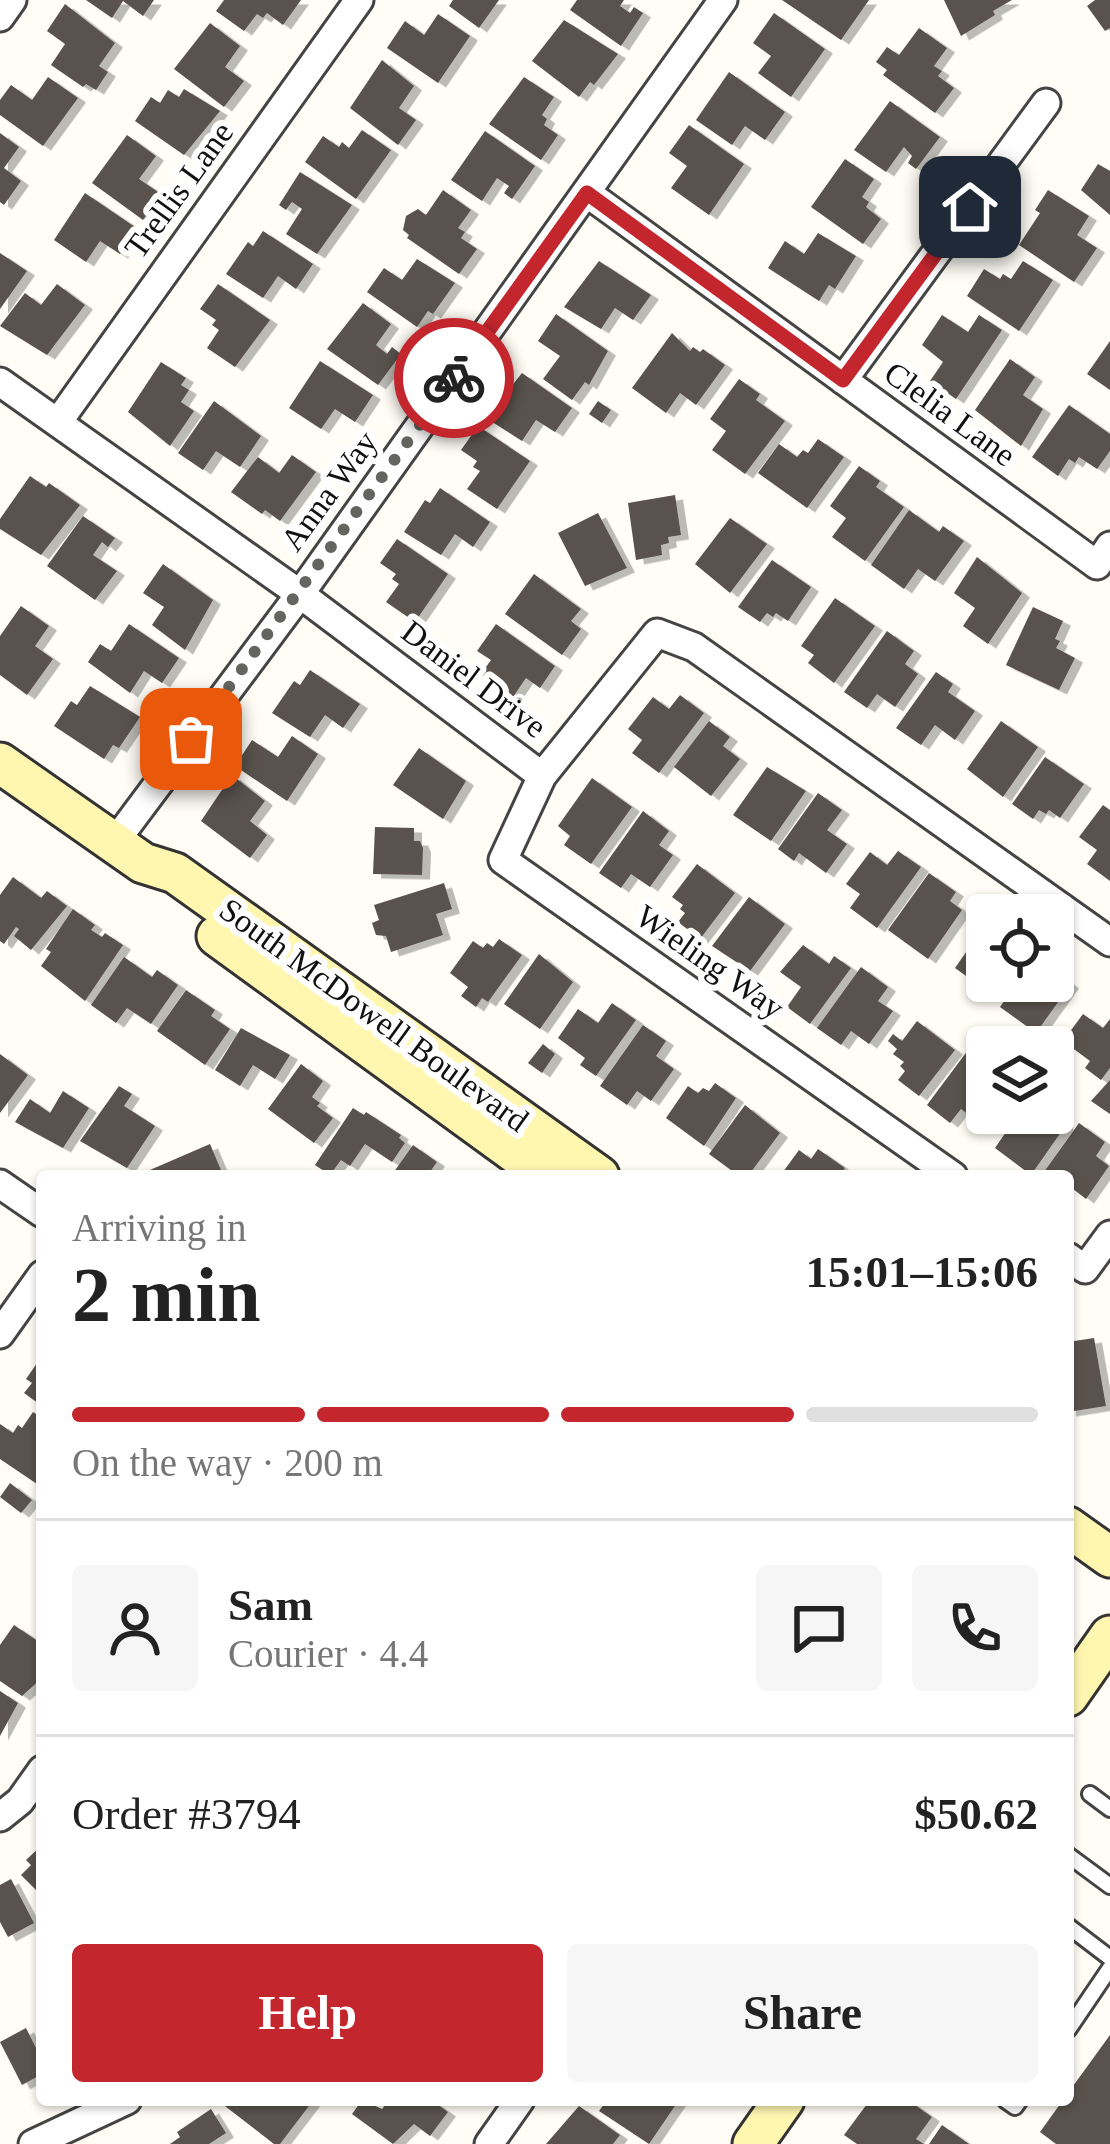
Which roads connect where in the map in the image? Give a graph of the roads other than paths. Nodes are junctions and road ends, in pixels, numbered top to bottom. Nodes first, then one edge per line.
1 (12, 0) edge
2 (359, 0) edge
3 (722, 0) edge
4 (0, 17) edge
5 (1046, 103) dead end
6 (587, 193) junction
7 (843, 380) junction
8 (0, 382) edge
9 (58, 422) junction
10 (1103, 556) edge
11 (300, 594) junction
12 (0, 763) edge
13 (542, 776) junction
14 (129, 853) junction
15 (1110, 942) edge
16 (540, 1170) edge
17 (591, 1170) edge
18 (944, 1170) edge
19 (0, 1184) edge
20 (36, 1210) edge
21 (1110, 1235) edge
22 (1074, 1261) edge
23 (36, 1283) edge
24 (0, 1334) edge
25 (1074, 1531) edge
26 (1110, 1557) edge
27 (1110, 1636) edge
28 (1074, 1687) edge
29 (36, 1778) edge
30 (1090, 1794) dead end
31 (1110, 1809) edge
32 (0, 1817) edge
33 (1074, 1859) edge
34 (1110, 1886) edge
35 (1074, 1931) edge
36 (1110, 1958) edge
37 (1110, 1968) edge
38 (1074, 2021) edge
39 (114, 2106) edge
40 (516, 2106) edge
41 (780, 2106) edge
42 (34, 2144) edge
43 (489, 2144) edge
44 (753, 2144) edge

1 - 4 street
2 - 9 street, Trellis Lane
3 - 6 street, Anna Way
5 - 7 street
6 - 7 street, Clelia Lane
6 - 11 street, Anna Way
7 - 10 street, Clelia Lane
8 - 9 street, Daniel Drive
9 - 11 street, Daniel Drive
11 - 13 street, Daniel Drive
11 - 14 street, Anna Way
12 - 14 main road, South McDowell Boulevard
13 - 15 street, Daniel Drive
13 - 18 street, Wieling Way
14 - 16 main road, South McDowell Boulevard
14 - 17 main road, South McDowell Boulevard
19 - 20 street
21 - 22 street
23 - 24 street
25 - 26 main road
27 - 28 main road
29 - 32 street
30 - 31 lane
33 - 34 lane
35 - 36 lane
37 - 38 lane
39 - 42 street
40 - 43 street
41 - 44 main road

